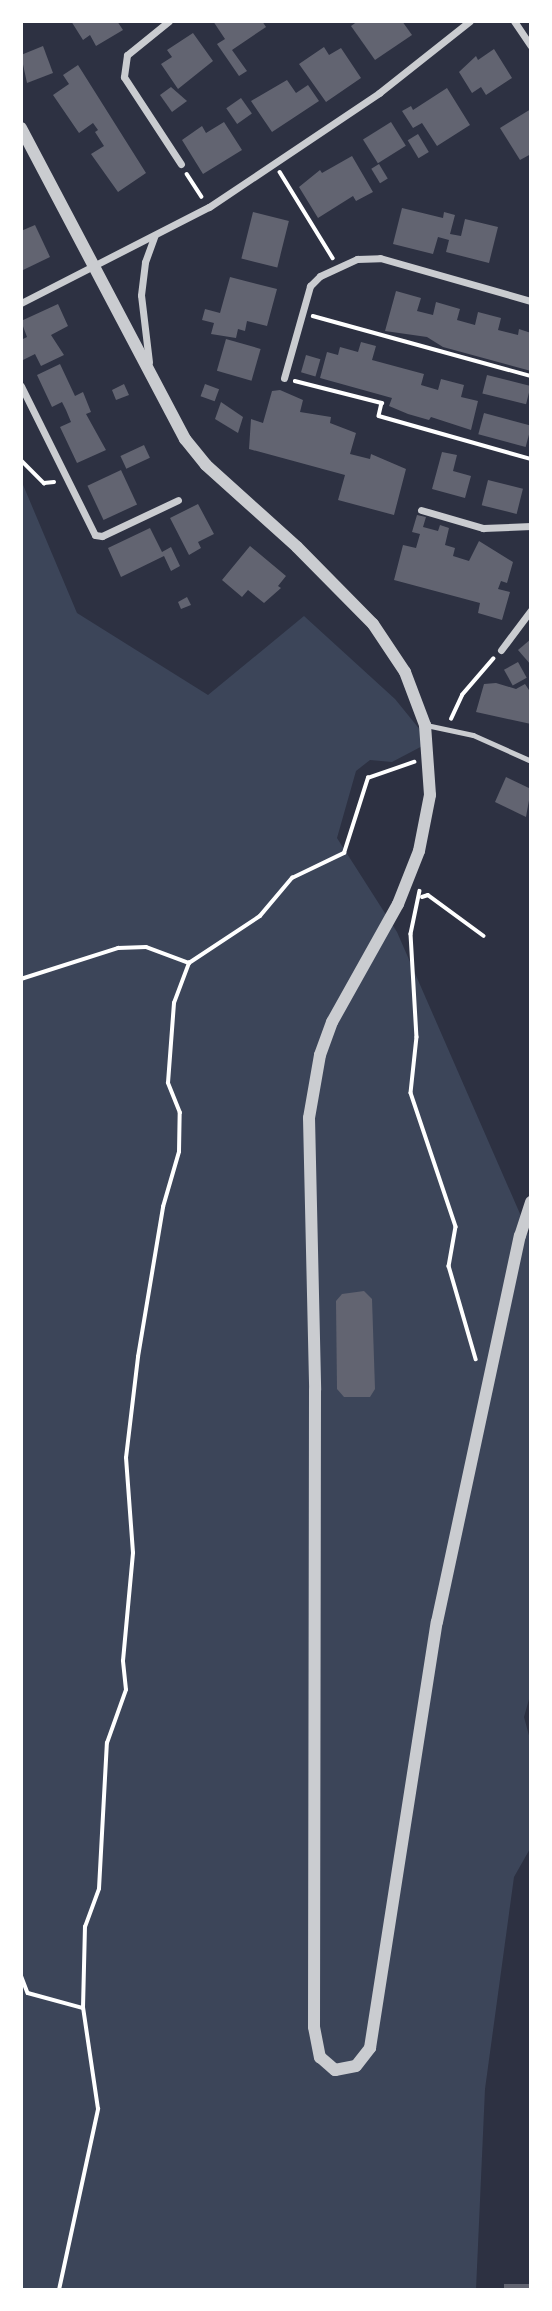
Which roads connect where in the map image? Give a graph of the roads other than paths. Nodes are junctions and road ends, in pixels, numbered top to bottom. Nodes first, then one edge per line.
1 (169, 21) edge
2 (470, 21) edge
3 (514, 21) edge
4 (531, 46) edge
5 (21, 128) edge
6 (181, 164) road end
7 (155, 237) junction
8 (93, 267) junction
9 (531, 301) edge
10 (21, 303) edge
11 (284, 378) road end
12 (21, 386) edge
13 (155, 387) junction
14 (178, 500) dead end
15 (421, 509) dead end
16 (531, 526) edge
17 (531, 610) edge
18 (501, 650) road end
19 (425, 725) junction
20 (531, 761) edge
21 (531, 1202) edge

1 - 6 street
2 - 7 street
3 - 4 street
5 - 8 street
7 - 8 street
7 - 13 street
8 - 10 street
8 - 13 street
9 - 11 street
12 - 14 street
13 - 19 street
15 - 16 street
17 - 18 street
19 - 20 lane
19 - 21 street

